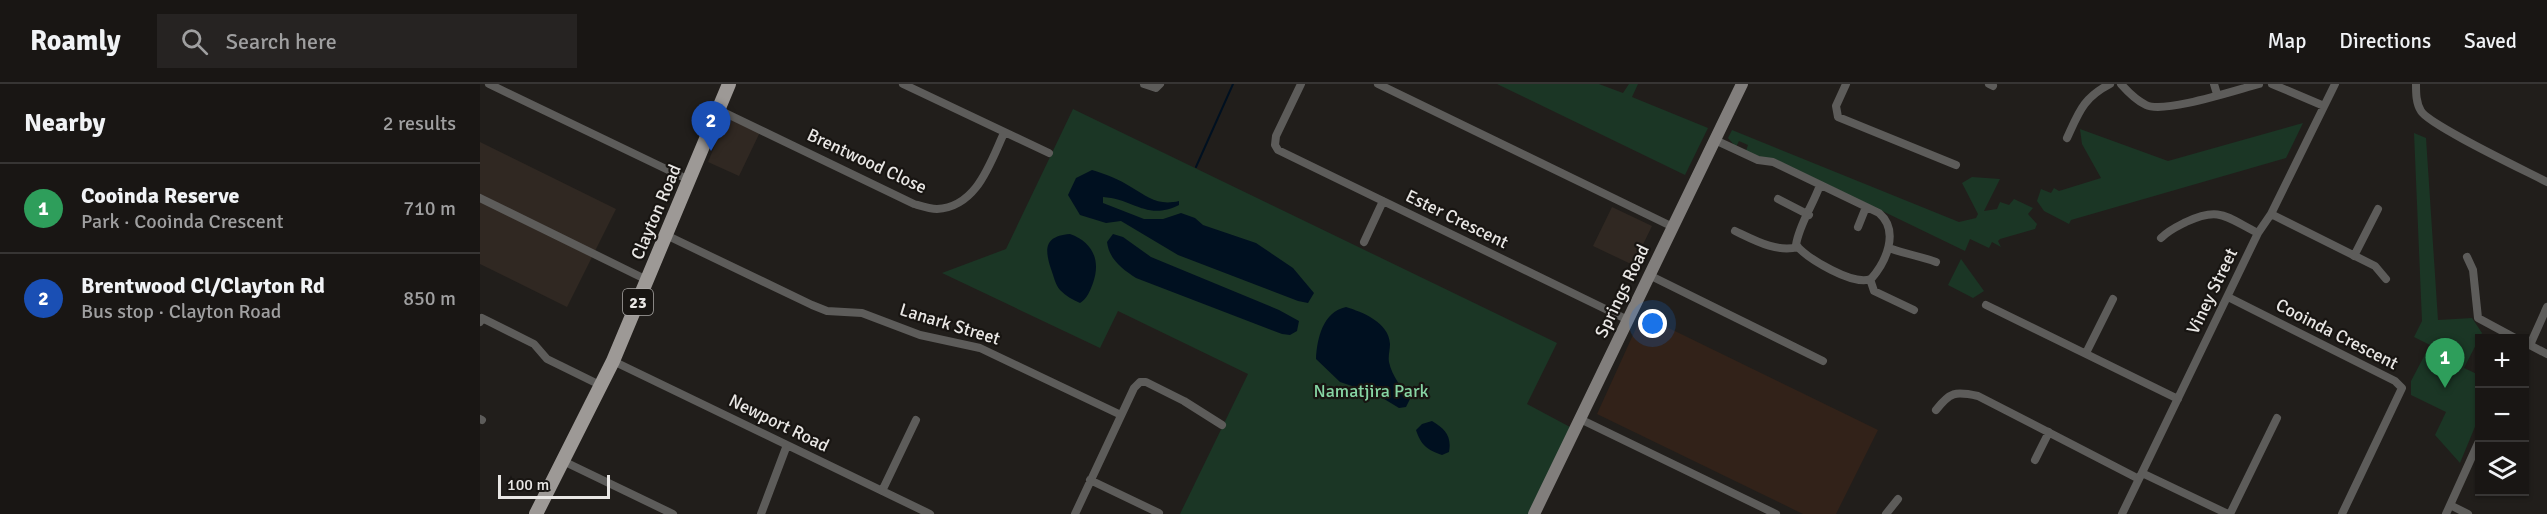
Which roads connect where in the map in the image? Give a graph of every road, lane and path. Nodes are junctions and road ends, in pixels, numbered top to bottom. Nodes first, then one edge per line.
1 (489, 84) edge
2 (729, 84) edge
3 (903, 84) edge
4 (1144, 84) edge
5 (1301, 84) edge
6 (1378, 84) edge
7 (1742, 84) edge
8 (1846, 84) edge
9 (2110, 84) edge
10 (2121, 84) edge
11 (2214, 84) edge
12 (2259, 84) edge
13 (2272, 84) edge
14 (2335, 84) edge
15 (2416, 84) edge
16 (1158, 89) edge
17 (2217, 94) junction
18 (2324, 106) junction
19 (719, 110) junction
20 (1004, 133) junction
21 (2067, 138) dead end
22 (1714, 140) junction
23 (1049, 153) dead end
24 (1956, 165) dead end
25 (689, 180) junction
26 (2547, 182) edge
27 (1820, 185) junction
28 (480, 198) edge
29 (1778, 199) dead end
30 (1383, 201) junction
31 (1866, 207) junction
32 (2378, 208) dead end
33 (2271, 214) junction
34 (1809, 215) junction
35 (1673, 227) junction
36 (1858, 227) dead end
37 (1735, 231) dead end
38 (2258, 233) junction
39 (666, 235) junction
40 (2161, 238) dead end
41 (1364, 242) dead end
42 (1798, 247) junction
43 (1889, 248) junction
44 (2354, 256) junction
45 (2467, 257) dead end
46 (1936, 262) dead end
47 (1649, 275) junction
48 (1870, 279) junction
49 (2386, 279) dead end
50 (647, 280) junction
51 (2228, 297) junction
52 (2113, 299) dead end
53 (1986, 304) dead end
54 (2547, 307) edge
55 (1914, 310) dead end
56 (1628, 320) junction
57 (480, 322) edge
58 (2508, 334) edge
59 (2529, 340) edge
60 (2529, 345) edge
61 (2086, 353) junction
62 (2547, 354) edge
63 (613, 361) junction
64 (1823, 361) dead end
65 (602, 386) junction
66 (2178, 399) junction
67 (1936, 410) dead end
68 (1121, 415) junction
69 (2277, 417) dead end
70 (1580, 419) junction
71 (916, 420) dead end
72 (1222, 425) dead end
73 (2049, 432) junction
74 (2479, 442) edge
75 (787, 445) junction
76 (2035, 460) dead end
77 (563, 461) junction
78 (2140, 476) junction
79 (1090, 480) junction
80 (882, 491) junction
81 (1898, 499) dead end
82 (2448, 510) edge
83 (1159, 513) edge
84 (536, 514) edge
85 (673, 514) edge
86 (761, 514) edge
87 (930, 514) edge
88 (1075, 514) edge
89 (1534, 514) edge
90 (1776, 514) edge
91 (1886, 514) edge
92 (2122, 514) edge
93 (2229, 514) edge
94 (2342, 514) edge
95 (2468, 514) edge

1 - 25 street
2 - 19 main road, Clayton Road / 23
3 - 20 street
4 - 16 street
5 - 30 street, Ester Crescent
6 - 35 street
7 - 22 main road, Springs Road
8 - 24 street
9 - 21 street
10 - 17 street
11 - 17 street
12 - 17 street
13 - 18 street
14 - 18 street, Viney Street
15 - 26 street
18 - 33 street, Viney Street
19 - 20 street, Brentwood Close
19 - 25 main road, Clayton Road / 23
20 - 23 street
22 - 27 street
22 - 35 main road, Springs Road
25 - 39 main road, Clayton Road / 23
27 - 31 street
27 - 34 street
28 - 50 street
29 - 34 street
30 - 41 street
30 - 56 street, Ester Crescent
31 - 36 street
31 - 43 street
32 - 44 street
33 - 38 street, Viney Street
33 - 44 street
34 - 42 street
35 - 47 main road, Springs Road
37 - 42 street
38 - 40 street
38 - 51 street, Viney Street
39 - 50 main road, Clayton Road / 23
39 - 68 street, Lanark Street
42 - 48 street
43 - 46 street
43 - 48 street
44 - 49 street
45 - 58 street
47 - 56 main road, Springs Road
47 - 64 street
48 - 55 street
50 - 63 main road, Clayton Road / 23
51 - 66 street, Viney Street
51 - 94 street, Cooinda Crescent
52 - 61 street
53 - 61 street
54 - 59 street
56 - 70 main road, Springs Road
57 - 65 street
60 - 62 street
61 - 66 street
63 - 65 main road, Clayton Road / 23
63 - 75 street, Newport Road
65 - 77 main road, Clayton Road / 23
66 - 78 street, Viney Street
67 - 73 street
68 - 72 street
68 - 79 street
69 - 93 street
70 - 89 main road, Springs Road
70 - 90 street
71 - 80 street
73 - 76 street
73 - 78 street
74 - 82 street
75 - 80 street, Newport Road
75 - 86 street
77 - 84 main road, Clayton Road / 23
77 - 85 street
78 - 92 street, Viney Street
78 - 93 street
79 - 83 street
79 - 88 street
80 - 87 street, Newport Road
81 - 91 street
82 - 95 street

